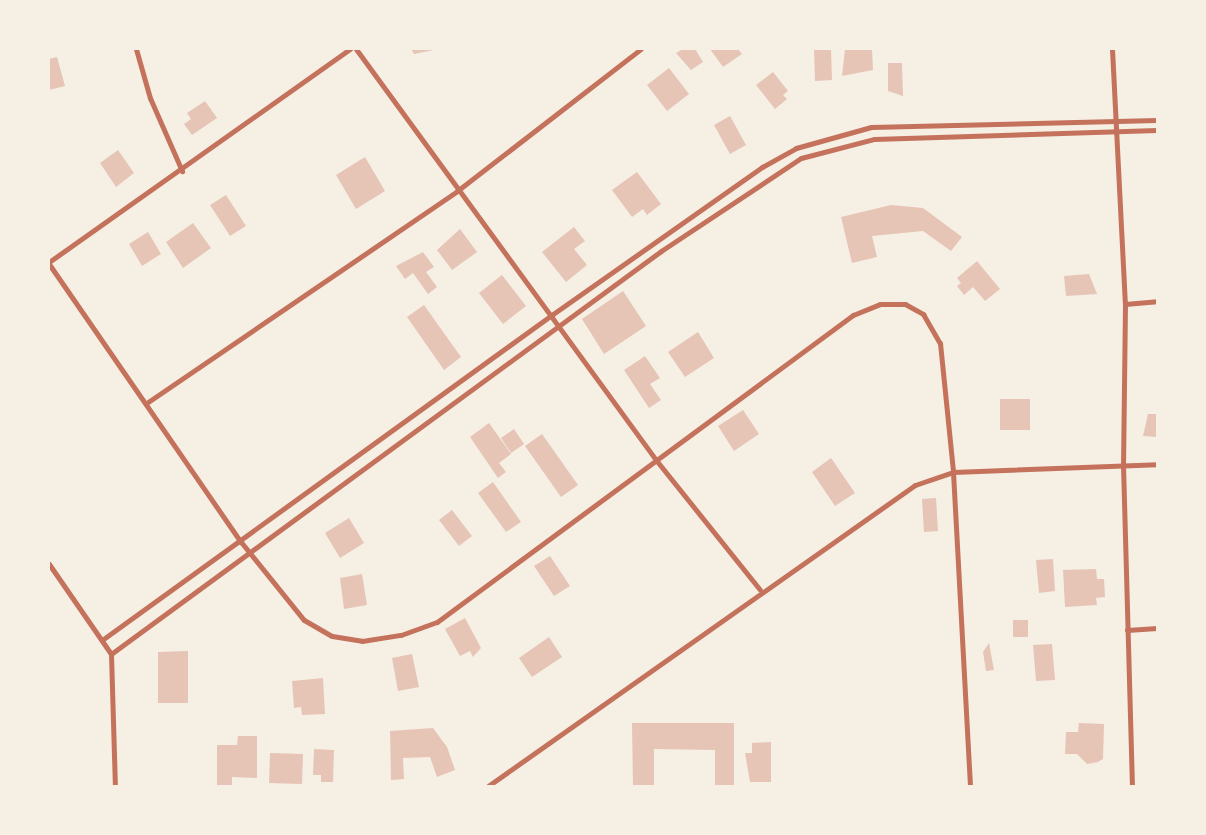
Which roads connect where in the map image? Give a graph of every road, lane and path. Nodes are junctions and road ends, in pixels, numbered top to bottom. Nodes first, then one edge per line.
1 (136, 49) edge
2 (350, 49) edge
3 (356, 49) edge
4 (641, 49) edge
5 (1112, 49) edge
6 (1112, 120) junction
7 (1157, 120) edge
8 (906, 125) junction
9 (1157, 130) edge
10 (1113, 131) junction
11 (906, 137) junction
12 (182, 171) junction
13 (457, 191) junction
14 (725, 193) junction
15 (732, 201) junction
16 (49, 263) edge
17 (1157, 301) edge
18 (1125, 304) junction
19 (553, 314) junction
20 (561, 325) junction
21 (148, 402) junction
22 (402, 424) junction
23 (410, 434) junction
24 (656, 460) junction
25 (1157, 464) edge
26 (1123, 465) junction
27 (953, 472) junction
28 (241, 542) junction
29 (248, 550) junction
30 (49, 564) edge
31 (760, 590) junction
32 (1157, 628) edge
33 (1127, 630) junction
34 (102, 640) junction
35 (112, 654) junction
36 (115, 786) edge
37 (488, 786) edge
38 (970, 786) edge
39 (1132, 786) edge

1 - 12 street
2 - 12 street
3 - 13 street
4 - 13 street
5 - 6 street
6 - 7 street
6 - 8 street
6 - 10 street
8 - 11 street
8 - 14 street
9 - 10 street
10 - 11 street
10 - 18 street
11 - 15 street
12 - 16 street
13 - 19 street
13 - 21 street
14 - 15 street
14 - 19 street
15 - 20 street
16 - 21 street
17 - 18 street
18 - 26 street
19 - 20 street
19 - 22 street
20 - 23 street
20 - 24 street
21 - 28 street
22 - 23 street
22 - 28 street
23 - 29 street
24 - 27 street
24 - 29 street
24 - 31 street
25 - 26 street
26 - 27 street
26 - 33 street
27 - 31 street
27 - 38 street
28 - 29 street
28 - 34 street
29 - 35 street
30 - 34 street
31 - 37 street
32 - 33 street
33 - 39 street
34 - 35 street
35 - 36 street

